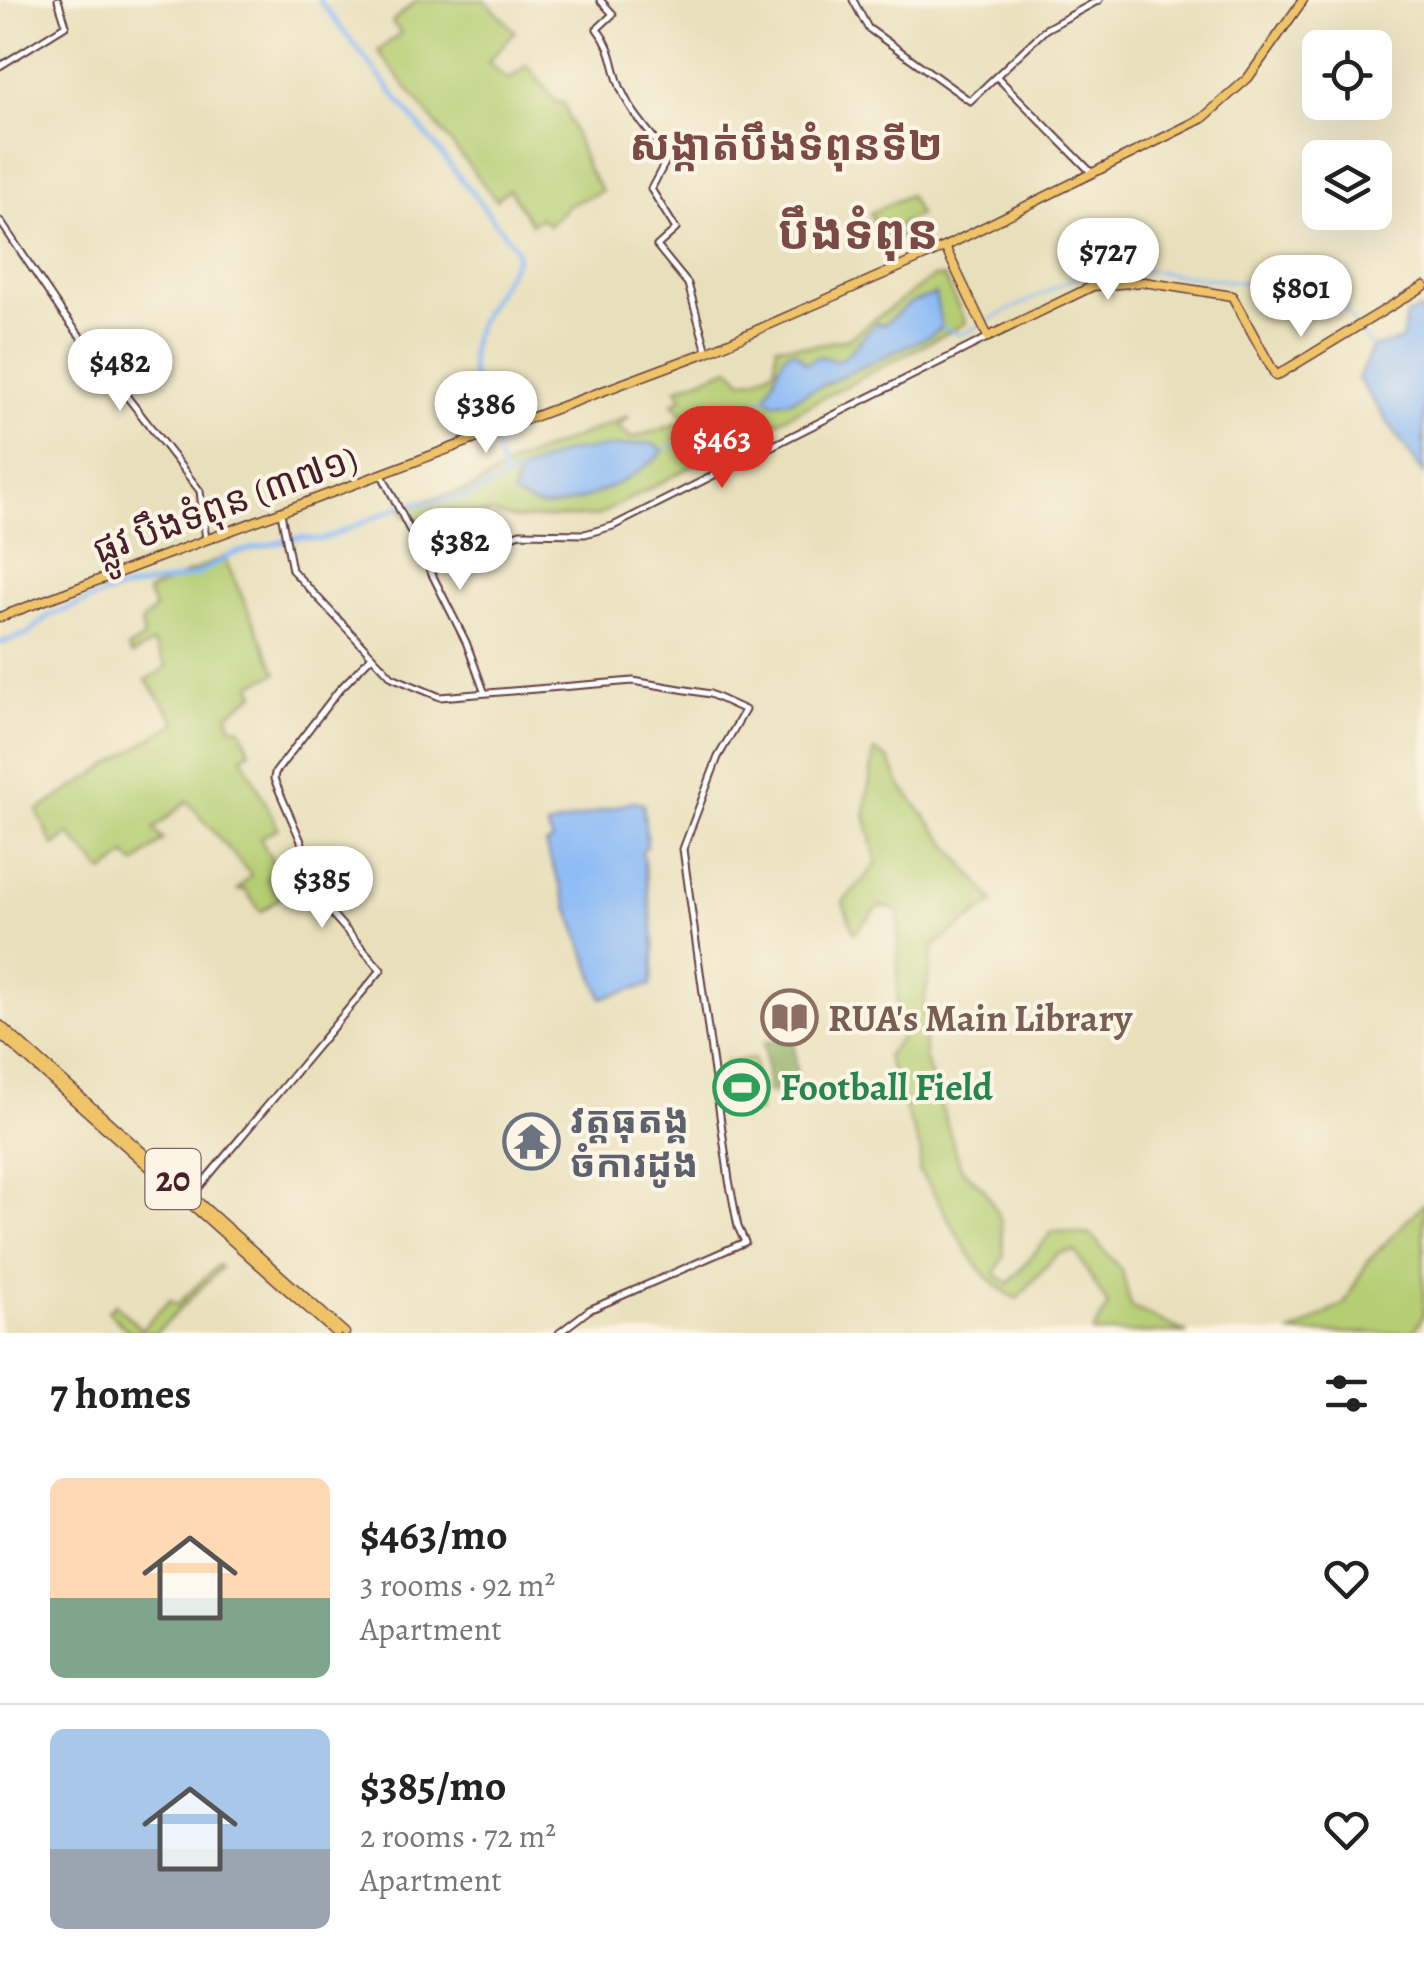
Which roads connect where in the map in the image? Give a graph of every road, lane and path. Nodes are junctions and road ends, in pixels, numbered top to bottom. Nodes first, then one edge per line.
1 (58, 0) edge
2 (600, 0) edge
3 (853, 0) edge
4 (1099, 0) edge
5 (1304, 0) edge
6 (0, 66) edge
7 (997, 77) junction
8 (1092, 175) junction
9 (0, 220) edge
10 (945, 246) junction
11 (1424, 289) edge
12 (988, 337) junction
13 (707, 352) junction
14 (382, 475) junction
15 (280, 513) junction
16 (206, 540) junction
17 (427, 566) junction
18 (0, 617) edge
19 (372, 656) junction
20 (484, 691) junction
21 (0, 1025) edge
22 (0, 1034) edge
23 (190, 1199) junction
24 (336, 1333) edge
25 (345, 1333) edge
26 (559, 1333) edge

1 - 6 street
2 - 13 street
3 - 7 street
4 - 7 street
5 - 8 main road, ផ្លូវ បឹងទំពុន (៣៧១)
7 - 8 street
8 - 10 main road, ផ្លូវ បឹងទំពុន (៣៧១)
9 - 16 street
10 - 12 main road
10 - 13 main road, ផ្លូវ បឹងទំពុន (៣៧១)
11 - 12 main road
12 - 17 street
13 - 14 main road, ផ្លូវ បឹងទំពុន (៣៧១)
14 - 15 main road, ផ្លូវ បឹងទំពុន (៣៧១)
14 - 17 street
15 - 16 main road, ផ្លូវ បឹងទំពុន (៣៧១)
15 - 19 street
16 - 18 main road, ផ្លូវ បឹងទំពុន (៣៧១)
17 - 20 street
19 - 20 street
19 - 23 street
20 - 26 street
21 - 23 main road, 20
22 - 23 main road, 20
23 - 24 main road, 20
23 - 25 main road, 20

